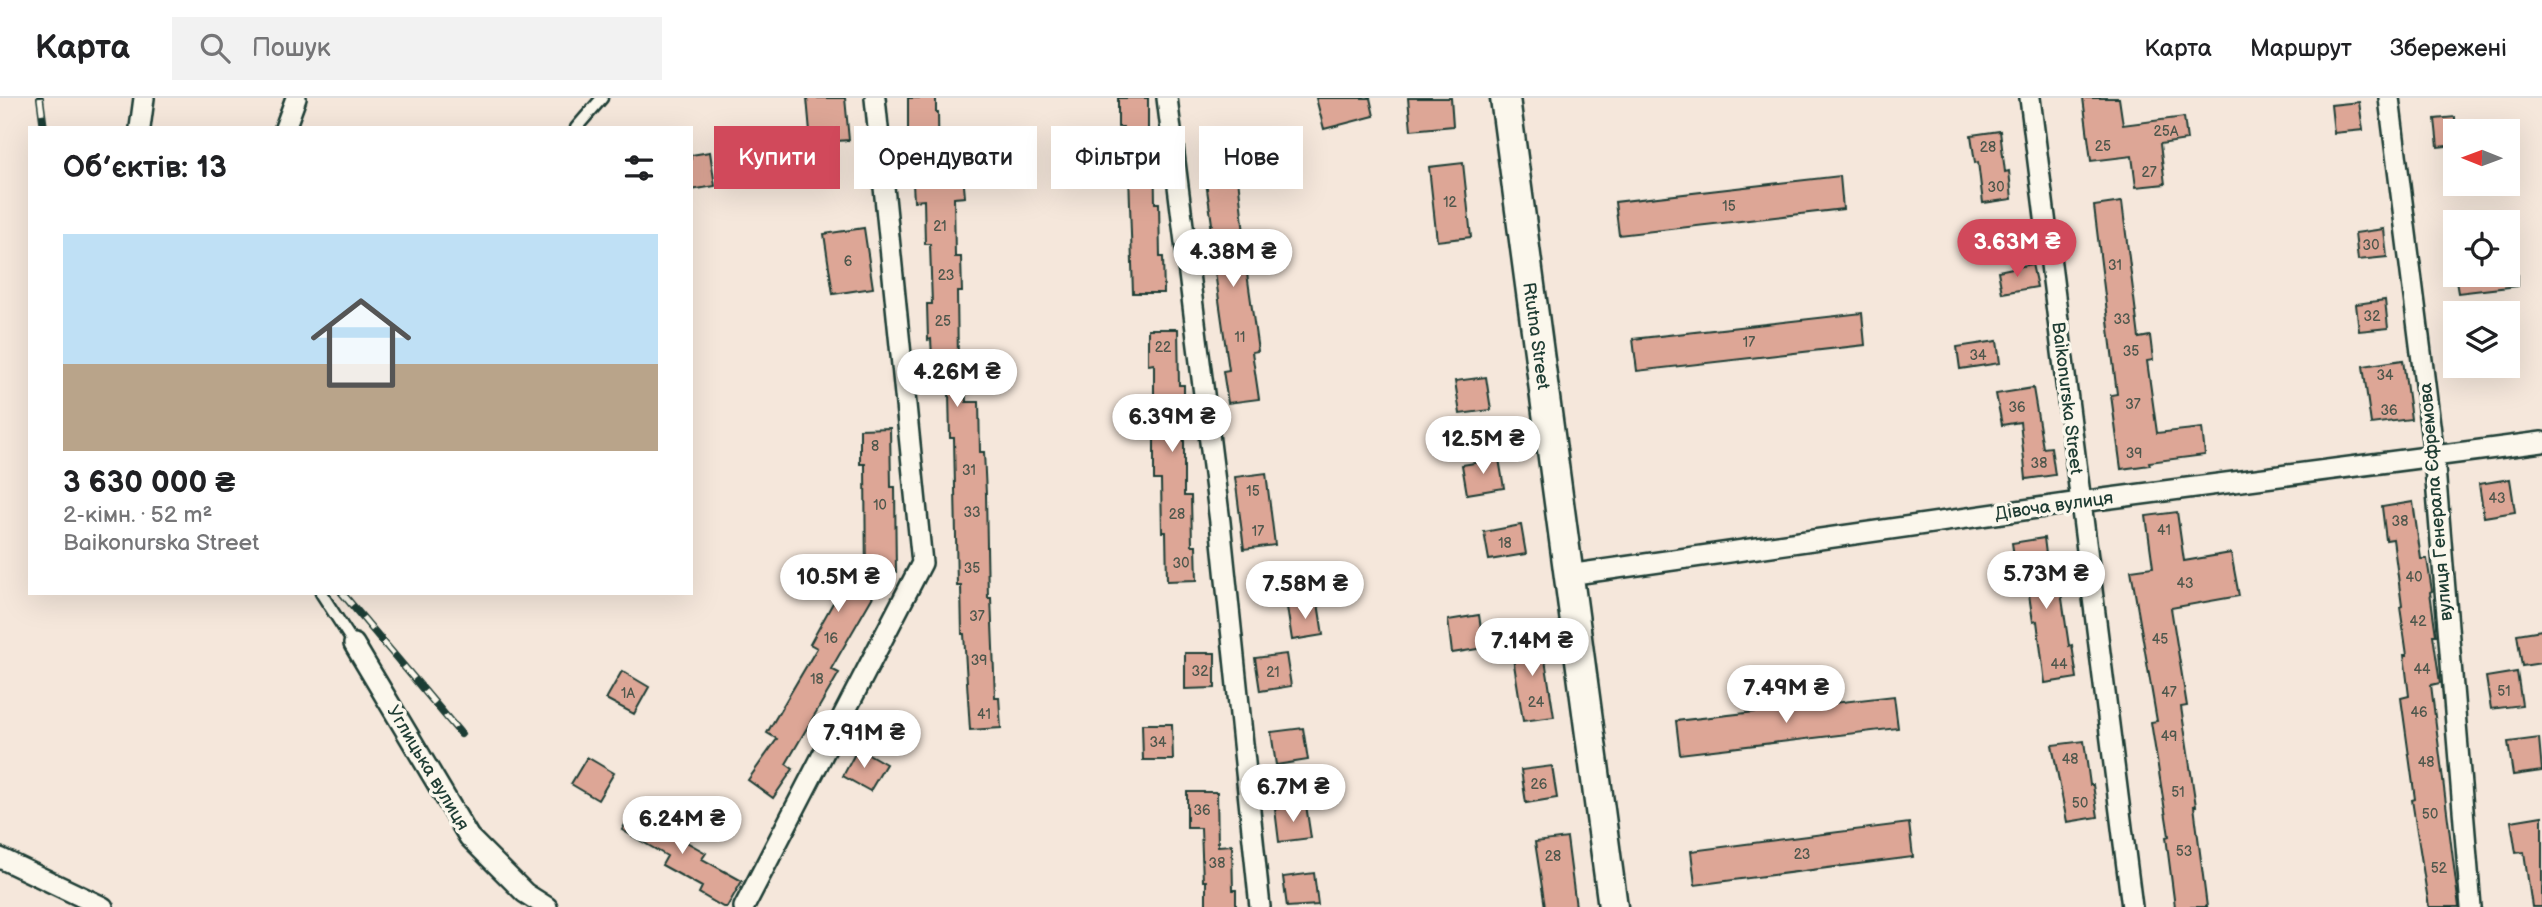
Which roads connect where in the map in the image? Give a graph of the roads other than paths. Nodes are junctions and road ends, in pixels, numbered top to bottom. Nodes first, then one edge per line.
1 (144, 98) edge
2 (296, 98) edge
3 (603, 98) edge
4 (875, 98) edge
5 (1167, 98) edge
6 (1505, 98) edge
7 (2030, 98) edge
8 (2389, 98) edge
9 (140, 126) edge
10 (286, 126) edge
11 (578, 126) edge
12 (2542, 442) edge
13 (2434, 456) junction
14 (2080, 502) junction
15 (1568, 575) junction
16 (322, 595) edge
17 (354, 645) joint
18 (0, 858) edge
19 (103, 907) edge
20 (547, 907) edge
21 (744, 907) edge
22 (1261, 907) edge
23 (1613, 907) edge
24 (2132, 907) edge
25 (2471, 907) edge

1 - 9 street
2 - 10 street
3 - 11 lane
4 - 21 street
5 - 22 street
6 - 15 main road, Rtutna Street
7 - 14 street, Baikonurska Street
8 - 13 street, вулиця Генерала Єфремова
12 - 13 street, Дівоча вулиця
13 - 14 street, Дівоча вулиця
13 - 25 street, вулиця Генерала Єфремова
14 - 15 street, Дівоча вулиця
14 - 24 street, Baikonurska Street
15 - 23 main road, Rtutna Street
16 - 17 lane
17 - 20 street, Углицька вулиця
18 - 19 street

